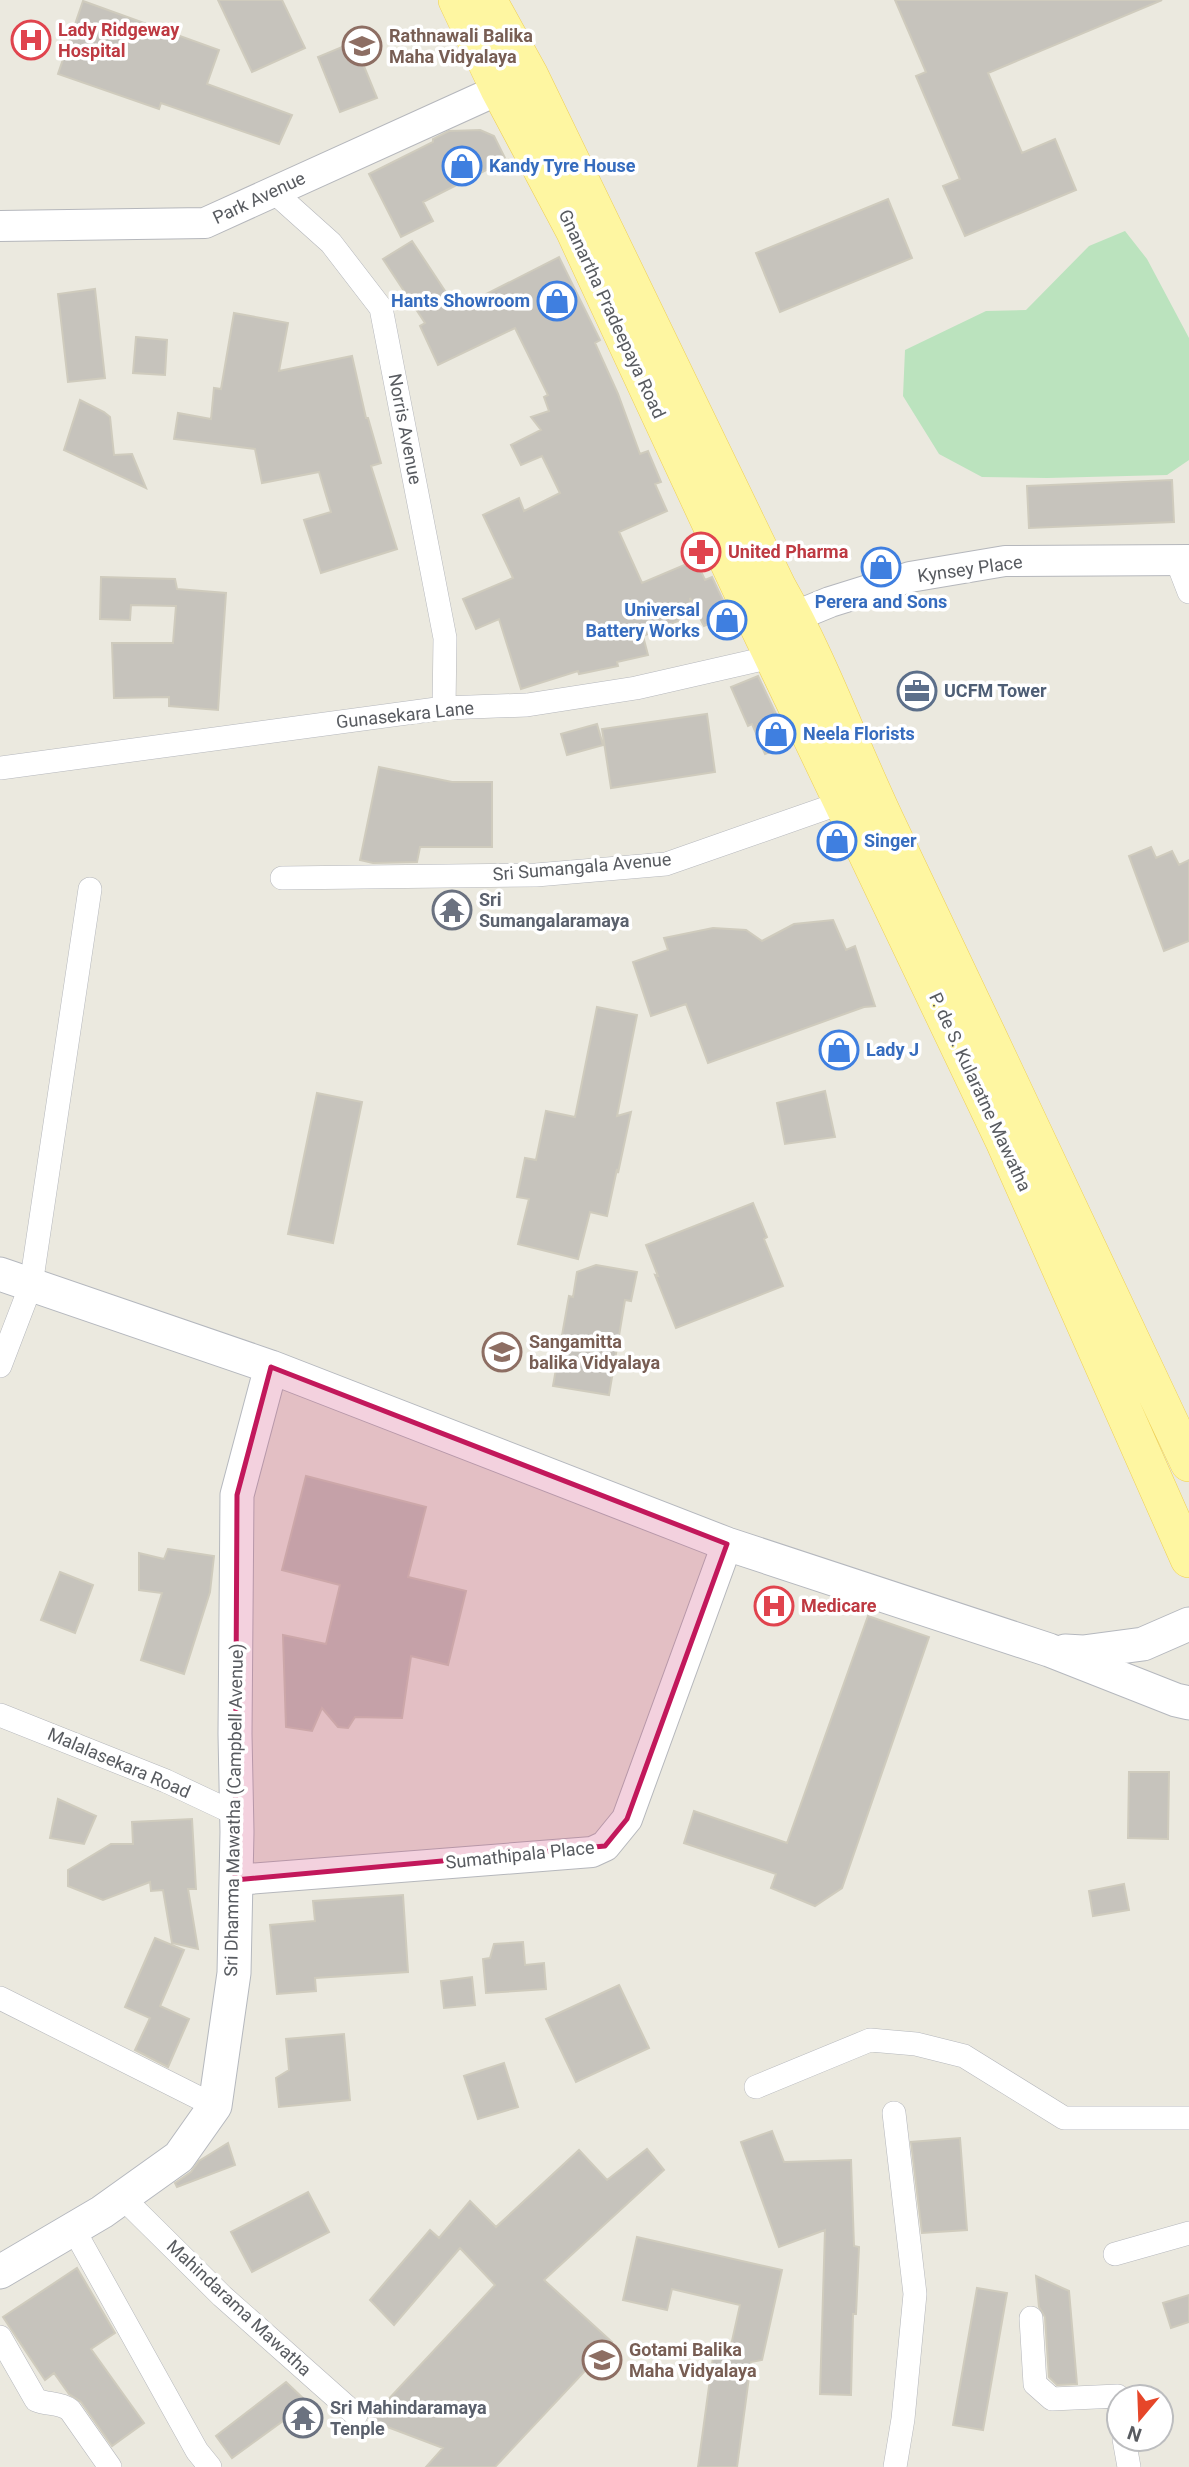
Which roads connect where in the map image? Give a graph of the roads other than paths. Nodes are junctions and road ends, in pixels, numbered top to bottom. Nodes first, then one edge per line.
1 (457, 0) edge
2 (488, 0) edge
3 (515, 83) junction
4 (273, 191) junction
5 (0, 226) edge
6 (1183, 561) edge
7 (1189, 592) edge
8 (801, 631) junction
9 (767, 644) junction
10 (444, 708) junction
11 (0, 768) edge
12 (857, 797) junction
13 (282, 878) dead end
14 (90, 889) dead end
15 (15, 1280) edge
16 (0, 1366) edge
17 (271, 1367) junction
18 (1189, 1463) edge
19 (727, 1544) junction
20 (1189, 1559) edge
21 (1189, 1624) edge
22 (1049, 1650) junction
23 (1189, 1703) edge
24 (0, 1715) edge
25 (236, 1814) junction
26 (235, 1880) junction
27 (0, 1998) edge
28 (756, 2087) dead end
29 (215, 2106) junction
30 (894, 2113) dead end
31 (1189, 2118) edge
32 (123, 2199) junction
33 (74, 2230) junction
34 (1189, 2233) edge
35 (1115, 2254) dead end
36 (0, 2272) edge
37 (1031, 2318) dead end
38 (0, 2337) edge
39 (1105, 2397) edge
40 (356, 2415) dead end
41 (110, 2467) edge
42 (210, 2467) edge
43 (895, 2467) edge

1 - 3 main road, Gnanartha Pradeepaya Road
2 - 3 main road, Gnanartha Pradeepaya Road
3 - 4 street, Park Avenue
3 - 8 main road, Gnanartha Pradeepaya Road
3 - 9 main road, Gnanartha Pradeepaya Road
4 - 5 street, Park Avenue
4 - 10 street, Norris Avenue
6 - 7 street
6 - 8 street, Kynsey Place
8 - 9 street, Kynsey Place
8 - 12 main road, P. de S. Kularatne Mawatha
9 - 10 street, Gunasekara Lane
9 - 12 main road, P. de S. Kularatne Mawatha
10 - 11 street, Gunasekara Lane
12 - 13 street, Sri Sumangala Avenue
12 - 18 main road, P. de S. Kularatne Mawatha
12 - 20 main road, P. de S. Kularatne Mawatha
14 - 15 street
15 - 16 street
15 - 17 main road
17 - 19 main road
17 - 25 main road, Sri Dhamma Mawatha (Campbell Avenue)
19 - 22 main road
19 - 26 street, Sumathipala Place
21 - 22 main road
22 - 23 main road
24 - 25 street, Malalasekara Road
25 - 26 main road, Sri Dhamma Mawatha (Campbell Avenue)
26 - 29 main road, Sri Dhamma Mawatha (Campbell Avenue)
27 - 29 street
28 - 31 street
29 - 32 main road, Sri Dhamma Mawatha (Campbell Avenue)
30 - 43 street
32 - 33 main road, Sri Dhamma Mawatha (Campbell Avenue)
32 - 40 street, Mahindarama Mawatha
33 - 36 main road, Sri Dhamma Mawatha (Campbell Avenue)
33 - 42 street
34 - 35 street
37 - 39 street
38 - 41 street

